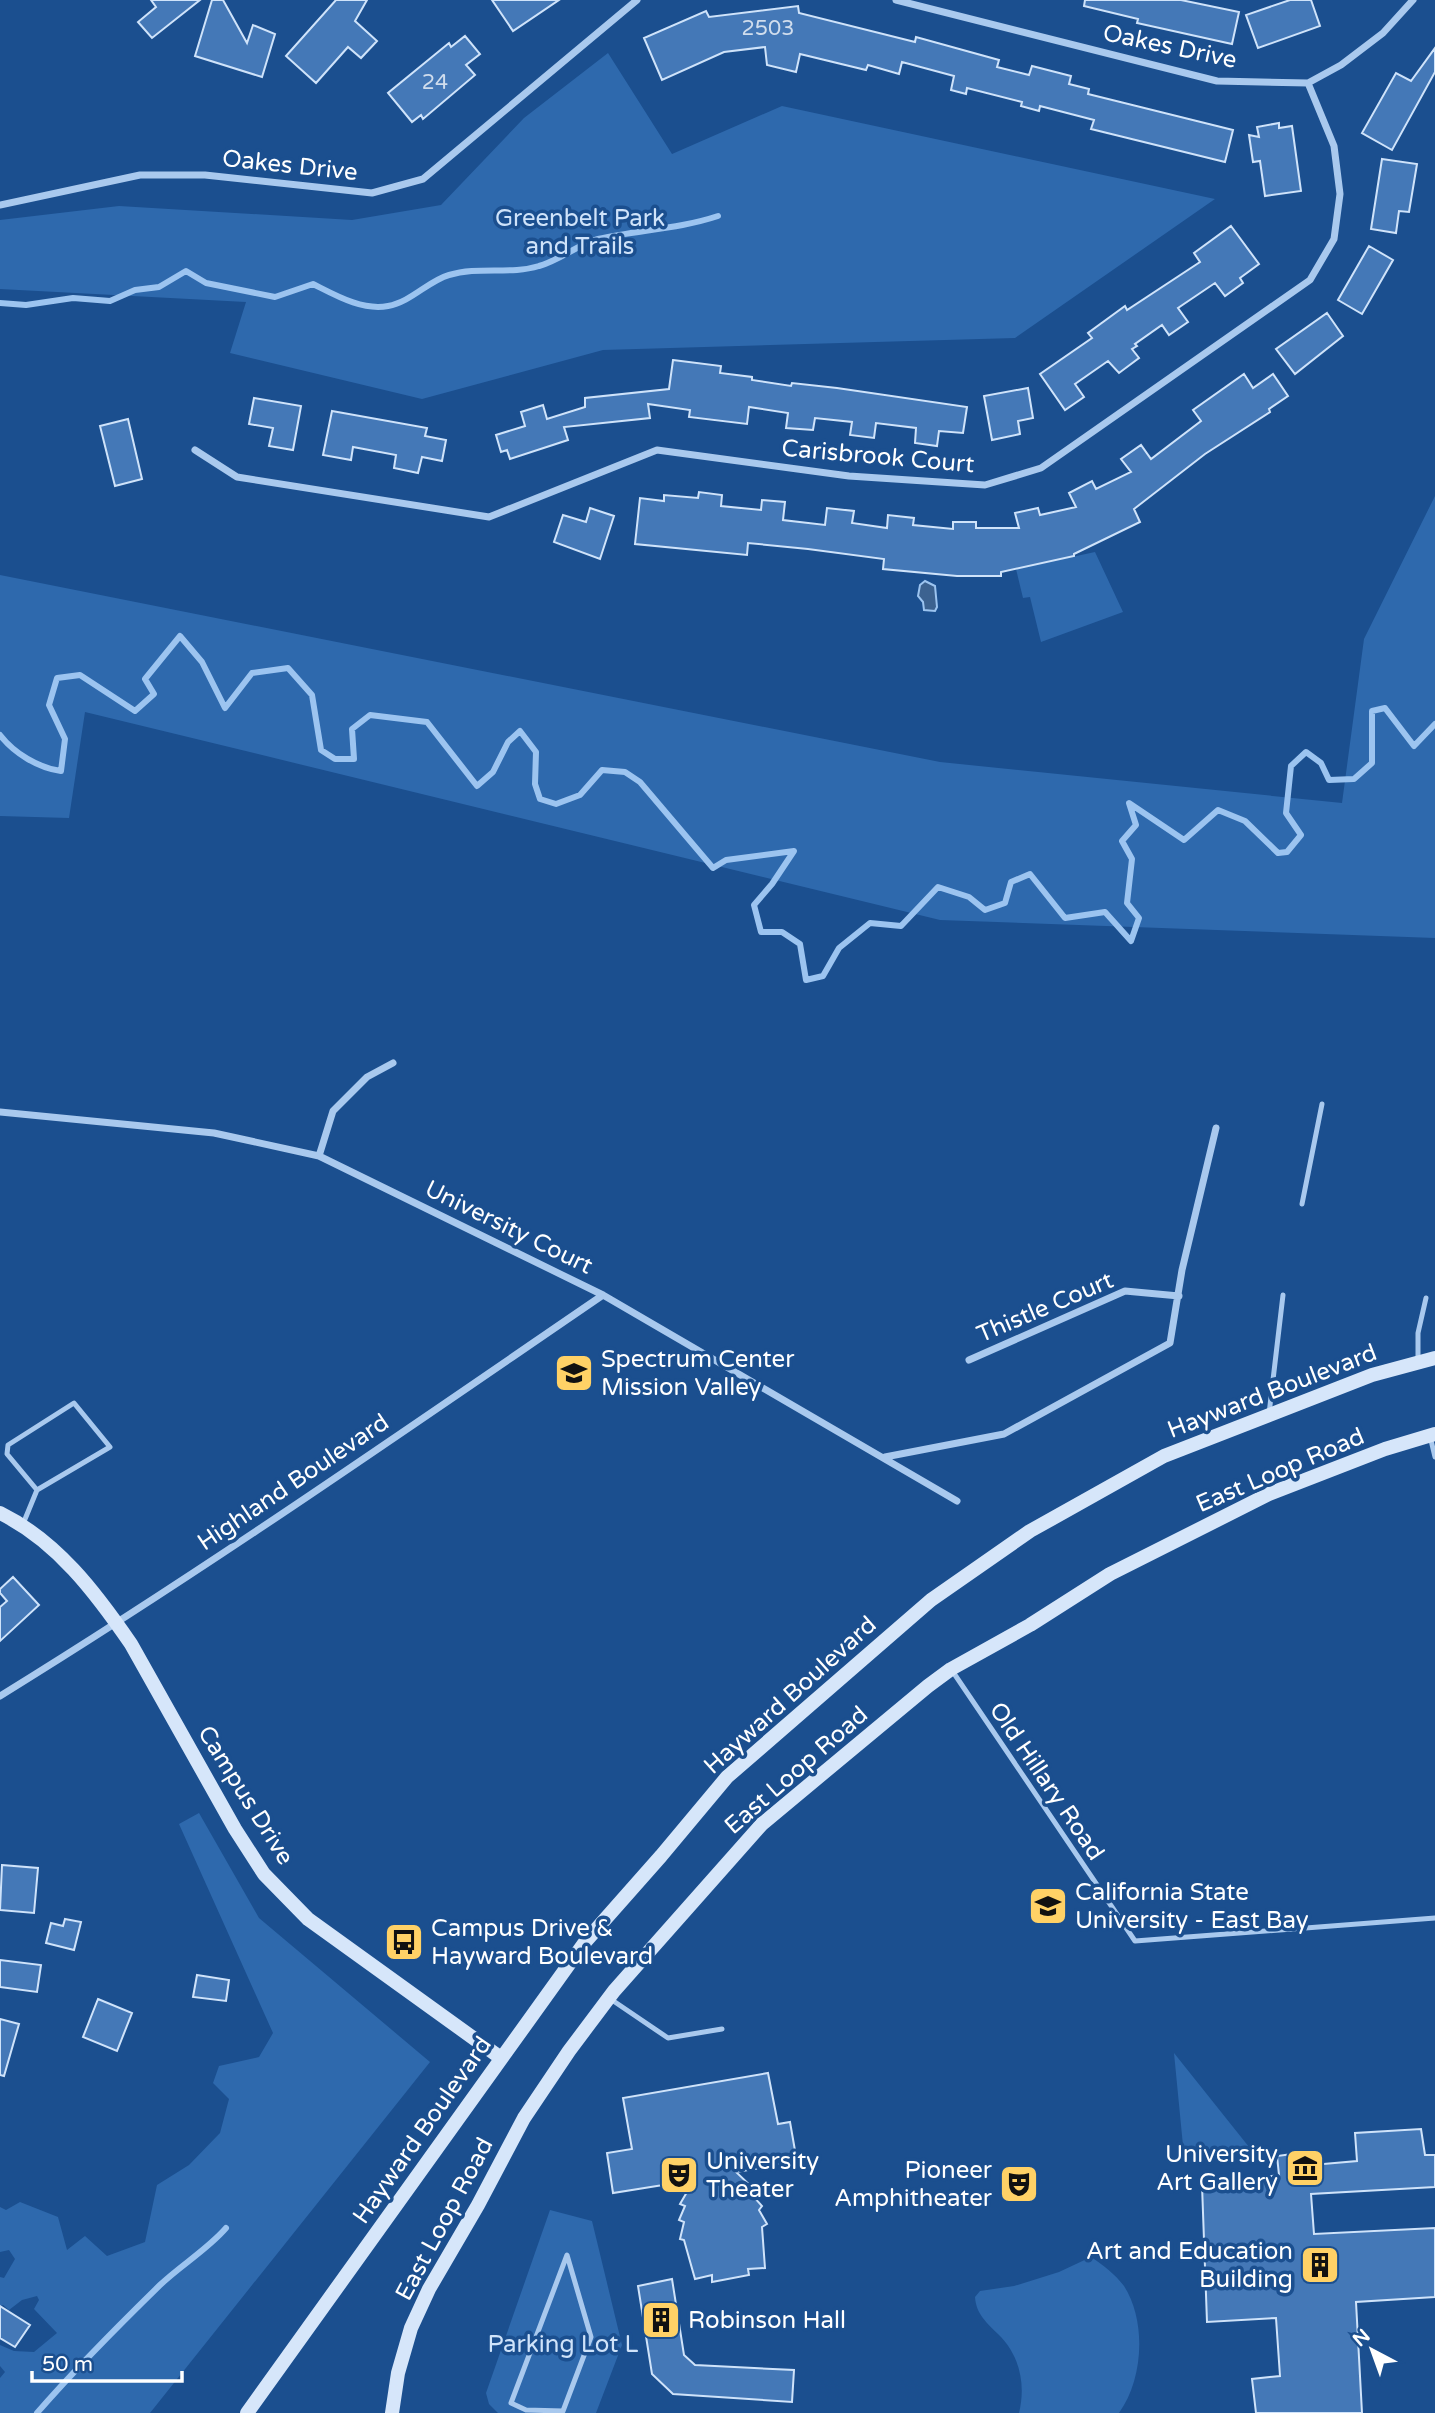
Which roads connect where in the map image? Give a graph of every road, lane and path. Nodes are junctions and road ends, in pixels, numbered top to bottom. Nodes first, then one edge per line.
1 (637, 0) edge
2 (896, 0) edge
3 (1413, 0) edge
4 (1308, 83) junction
5 (0, 205) edge
6 (195, 450) dead end
7 (393, 1063) dead end
8 (1322, 1104) dead end
9 (0, 1112) edge
10 (1216, 1128) dead end
11 (319, 1156) junction
12 (1302, 1204) dead end
13 (603, 1295) junction
14 (1283, 1295) dead end
15 (1179, 1296) junction
16 (1426, 1298) dead end
17 (1435, 1358) edge
18 (970, 1360) dead end
19 (1418, 1363) junction
20 (1269, 1414) junction
21 (1432, 1435) edge
22 (885, 1457) junction
23 (1435, 1457) edge
24 (37, 1490) junction
25 (957, 1501) dead end
26 (0, 1513) edge
27 (23, 1524) junction
28 (117, 1623) junction
29 (951, 1669) junction
30 (0, 1696) edge
31 (1435, 1917) edge
32 (609, 1998) junction
33 (722, 2029) dead end
34 (501, 2058) junction
35 (526, 2412) edge
36 (247, 2413) edge
37 (391, 2413) edge

1 - 5 street, Oakes Drive
2 - 4 street, Oakes Drive
3 - 4 street, Oakes Drive
4 - 6 street, Carisbrook Court
7 - 11 street
8 - 12 lane
9 - 11 street, University Court
10 - 15 street
11 - 13 street, University Court
13 - 22 street, University Court
13 - 28 street, Highland Boulevard
14 - 20 lane
15 - 18 street, Thistle Court
15 - 22 street
16 - 19 lane
17 - 19 street, Hayward Boulevard
19 - 20 street, Hayward Boulevard
20 - 34 street, Hayward Boulevard
21 - 23 lane
21 - 29 street, East Loop Road
22 - 25 street, University Court
24 - 24 lane
24 - 27 lane
26 - 27 street, Campus Drive
27 - 28 street, Campus Drive
28 - 30 street, Highland Boulevard
28 - 34 street, Campus Drive
29 - 31 lane, Old Hillary Road
29 - 32 street, East Loop Road
32 - 33 lane
32 - 37 street, East Loop Road
34 - 36 street, Hayward Boulevard
35 - 35 lane

